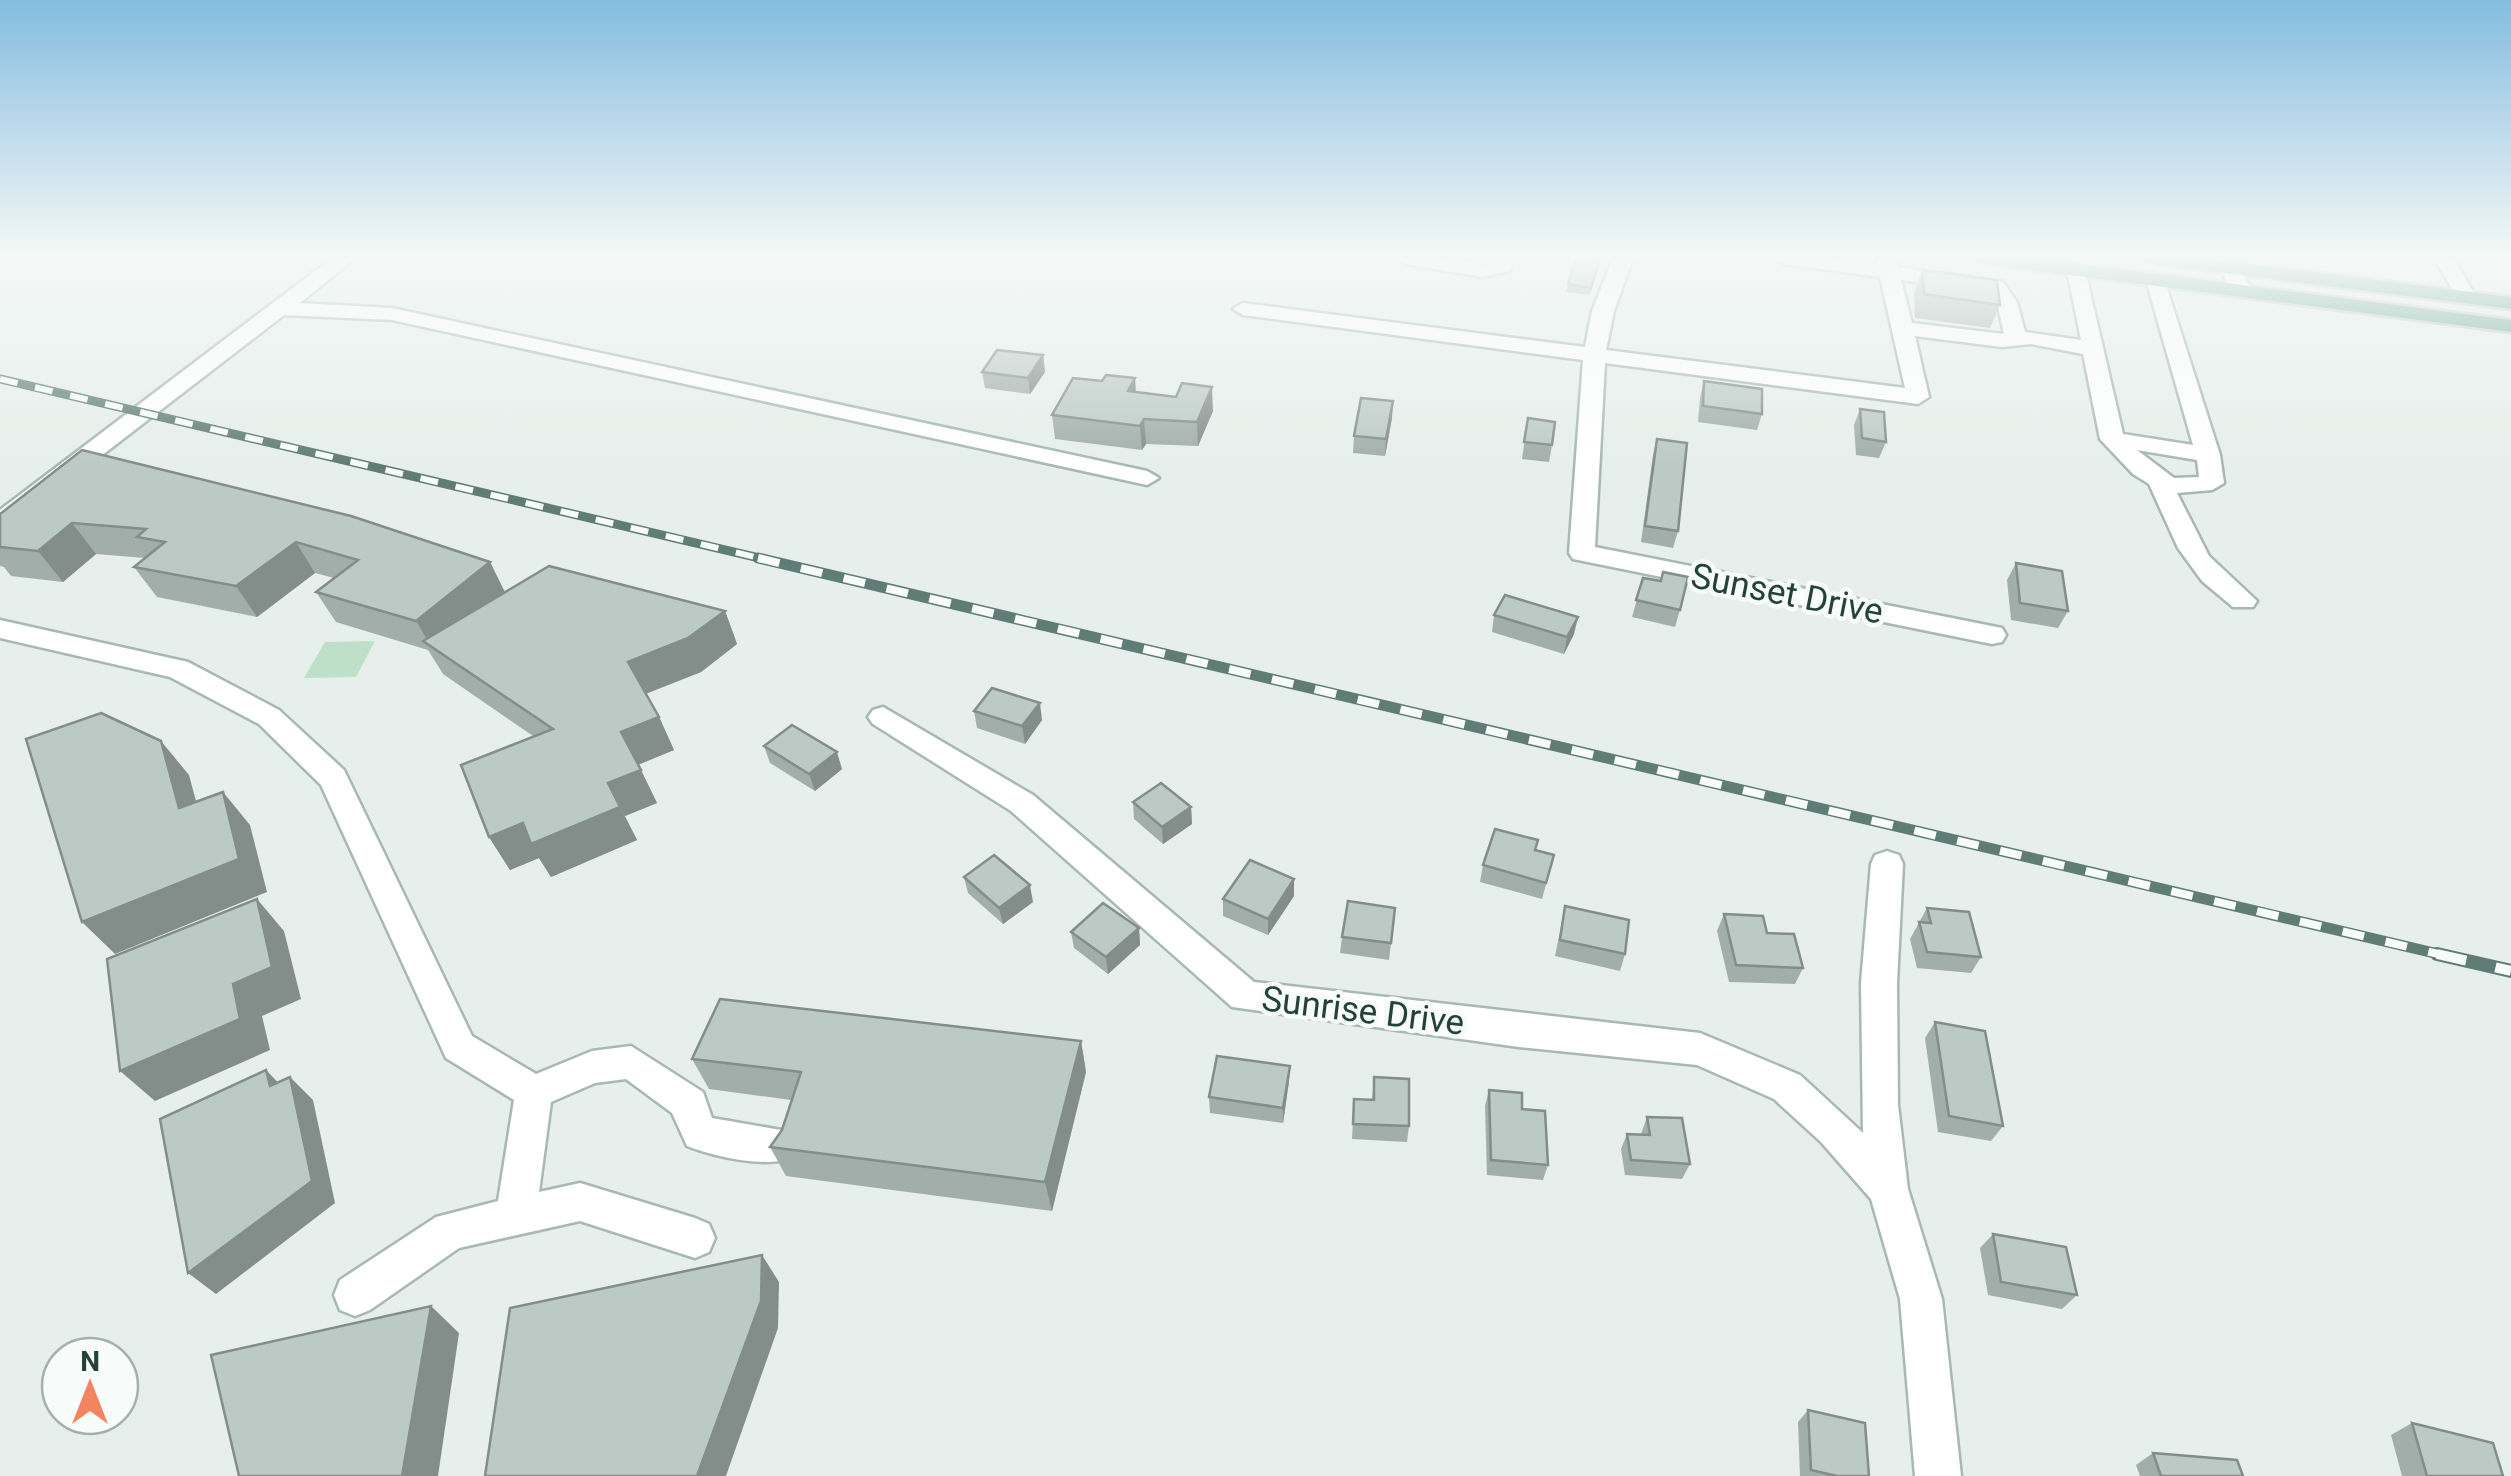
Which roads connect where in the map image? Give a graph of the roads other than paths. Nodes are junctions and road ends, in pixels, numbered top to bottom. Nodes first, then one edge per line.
1 (255, 327) edge
2 (451, 327) edge
3 (1380, 327) edge
4 (1601, 327) edge
5 (2013, 327) edge
6 (2090, 327) edge
7 (2171, 327) edge
8 (1902, 328) joint
9 (2016, 339) junction
10 (2094, 349) junction
11 (1594, 355) junction
12 (2112, 439) junction
13 (2208, 456) junction
14 (1147, 478) dead end
15 (2160, 480) junction
16 (0, 522) edge
17 (2242, 601) dead end
18 (0, 629) edge
19 (1992, 635) dead end
20 (883, 717) dead end
21 (1887, 864) dead end
22 (534, 1092) junction
23 (779, 1146) edge
24 (1888, 1189) junction
25 (516, 1216) junction
26 (696, 1238) dead end
27 (354, 1295) dead end
28 (1938, 1476) edge

1 - 16 street
2 - 14 street
3 - 11 street
4 - 11 street
5 - 9 street
6 - 10 street
7 - 13 street
8 - 9 street
8 - 11 street
9 - 10 street
10 - 12 street
11 - 19 street, Sunset Drive
12 - 13 street
12 - 15 street
13 - 15 street
15 - 17 street
18 - 22 street
20 - 24 street, Sunrise Drive
21 - 24 street, Sunrise Drive
22 - 23 street
22 - 25 street
24 - 28 street, Sunrise Drive
25 - 26 street
25 - 27 street

